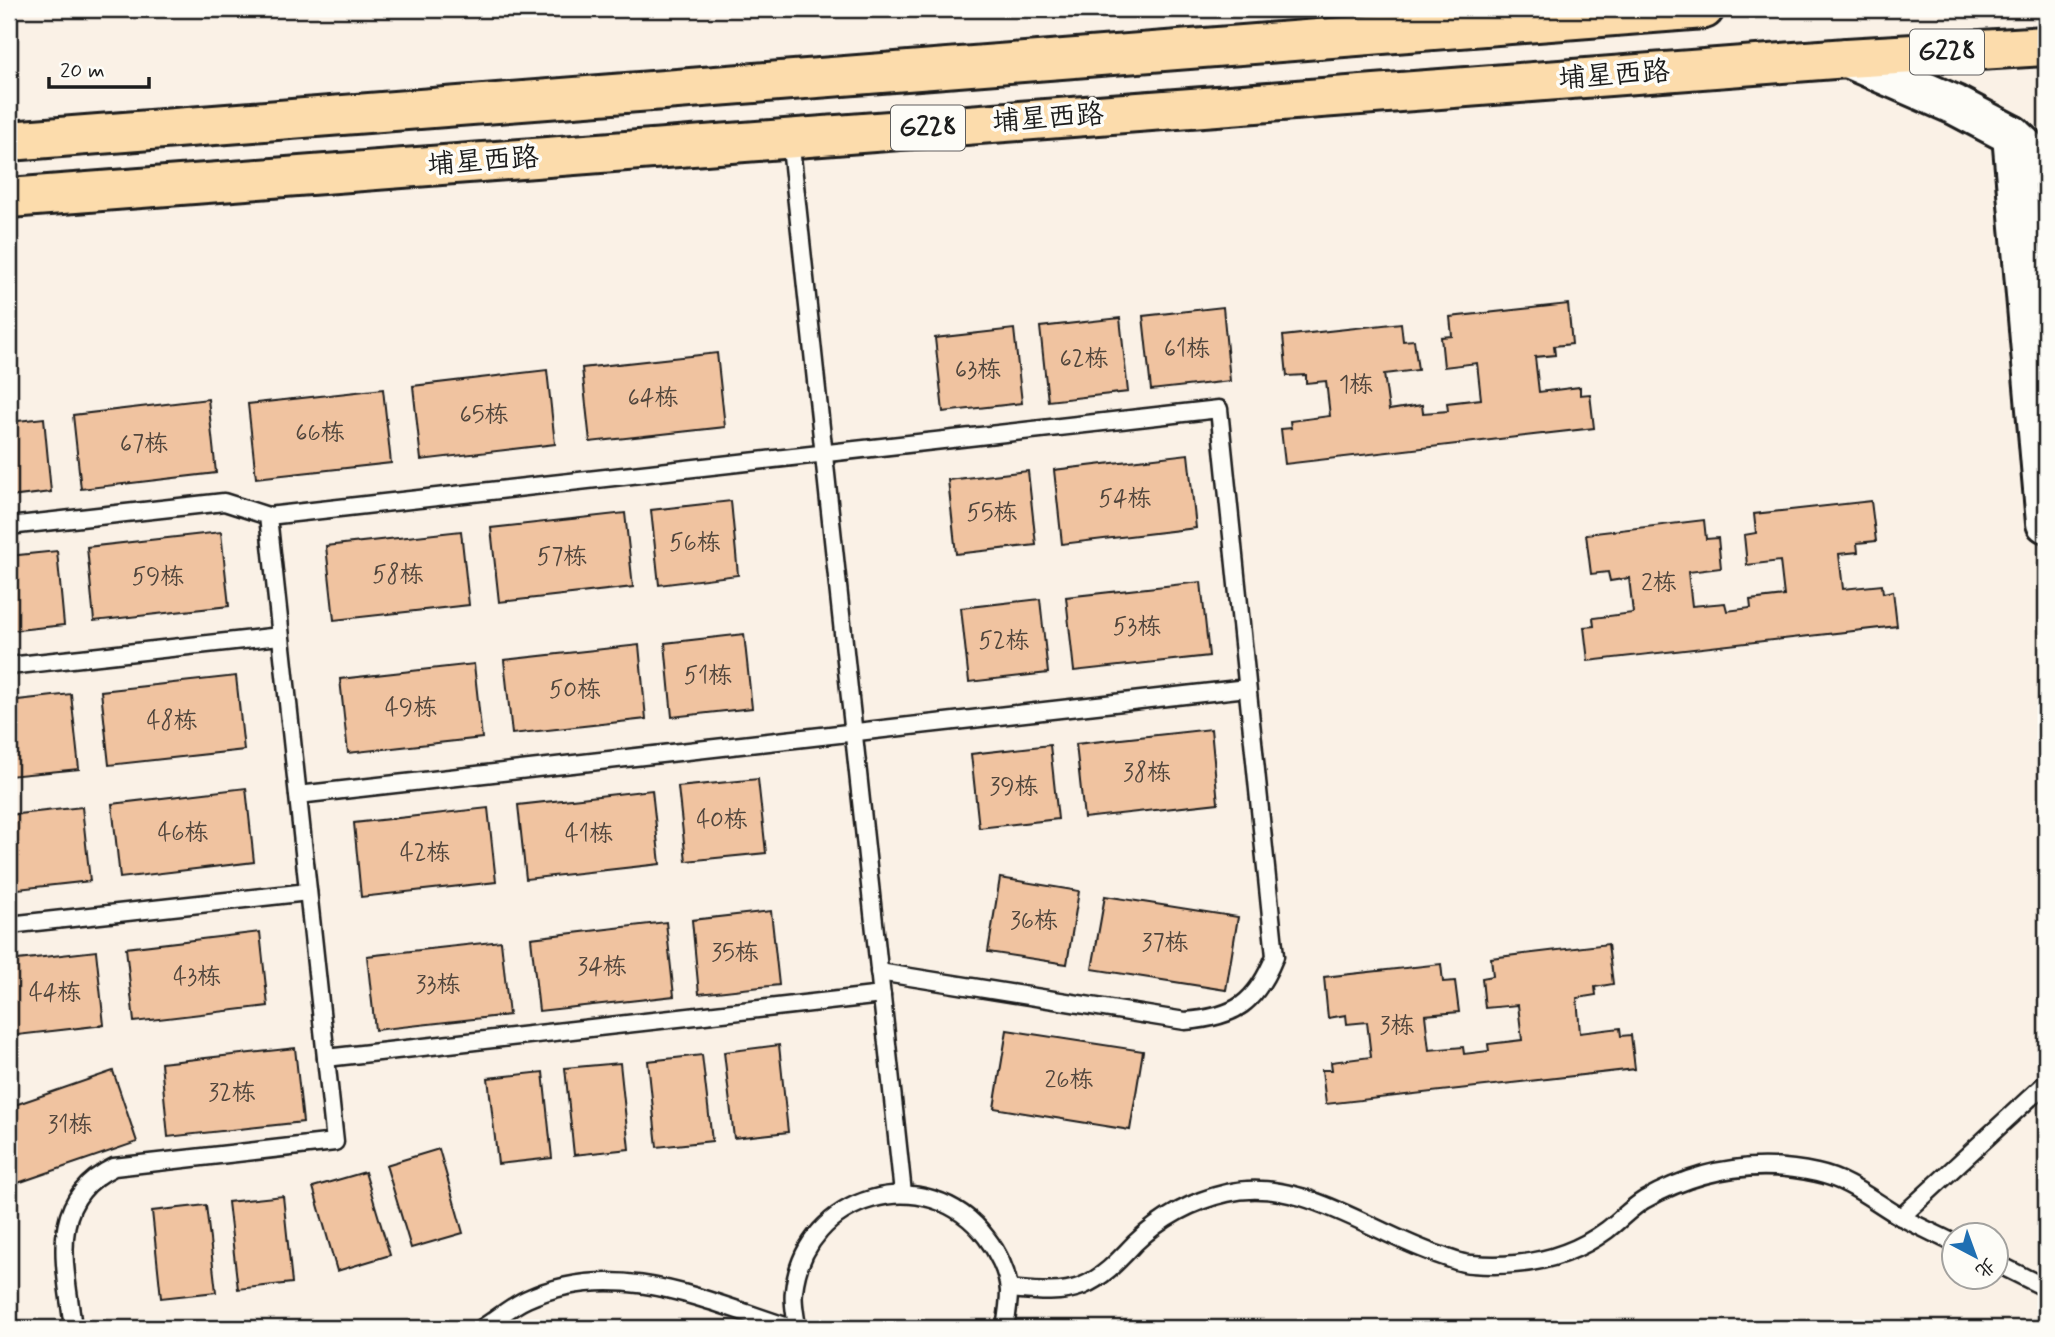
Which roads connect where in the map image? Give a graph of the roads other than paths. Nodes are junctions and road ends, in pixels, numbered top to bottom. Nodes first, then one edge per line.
1 (1704, 9) edge
2 (2046, 46) edge
3 (1847, 58) junction
4 (2012, 135) junction
5 (790, 138) junction
6 (9, 141) edge
7 (2046, 167) edge
8 (9, 198) edge
9 (824, 453) junction
10 (268, 516) junction
11 (2046, 523) edge
12 (9, 526) edge
13 (281, 636) junction
14 (9, 666) edge
15 (1247, 688) junction
16 (298, 795) junction
17 (308, 892) junction
18 (9, 925) edge
19 (879, 972) junction
20 (882, 996) junction
21 (326, 1058) junction
22 (2046, 1083) edge
23 (903, 1193) junction
24 (1901, 1217) junction
25 (1940, 1235) edge
26 (2010, 1270) edge
27 (2046, 1288) edge
28 (1009, 1289) junction
29 (73, 1328) edge
30 (482, 1328) edge
31 (791, 1328) edge
32 (797, 1328) edge
33 (1005, 1328) edge

1 - 6 highway, 埔星西路 / G228
2 - 3 highway, 埔星西路 / G228
3 - 4 street
3 - 5 highway, 埔星西路 / G228
4 - 7 street
4 - 11 street
5 - 8 highway, 埔星西路 / G228
5 - 9 lane
9 - 10 lane
9 - 15 lane
9 - 19 lane
10 - 12 lane
10 - 13 lane
13 - 14 lane
13 - 16 lane
15 - 16 lane
15 - 19 lane
16 - 17 lane
17 - 18 lane
17 - 21 lane
19 - 20 lane
20 - 21 lane
20 - 23 lane
21 - 29 lane
22 - 24 lane
23 - 28 lane
23 - 32 lane
24 - 25 lane
24 - 28 lane
26 - 27 lane
28 - 33 lane
30 - 31 lane

